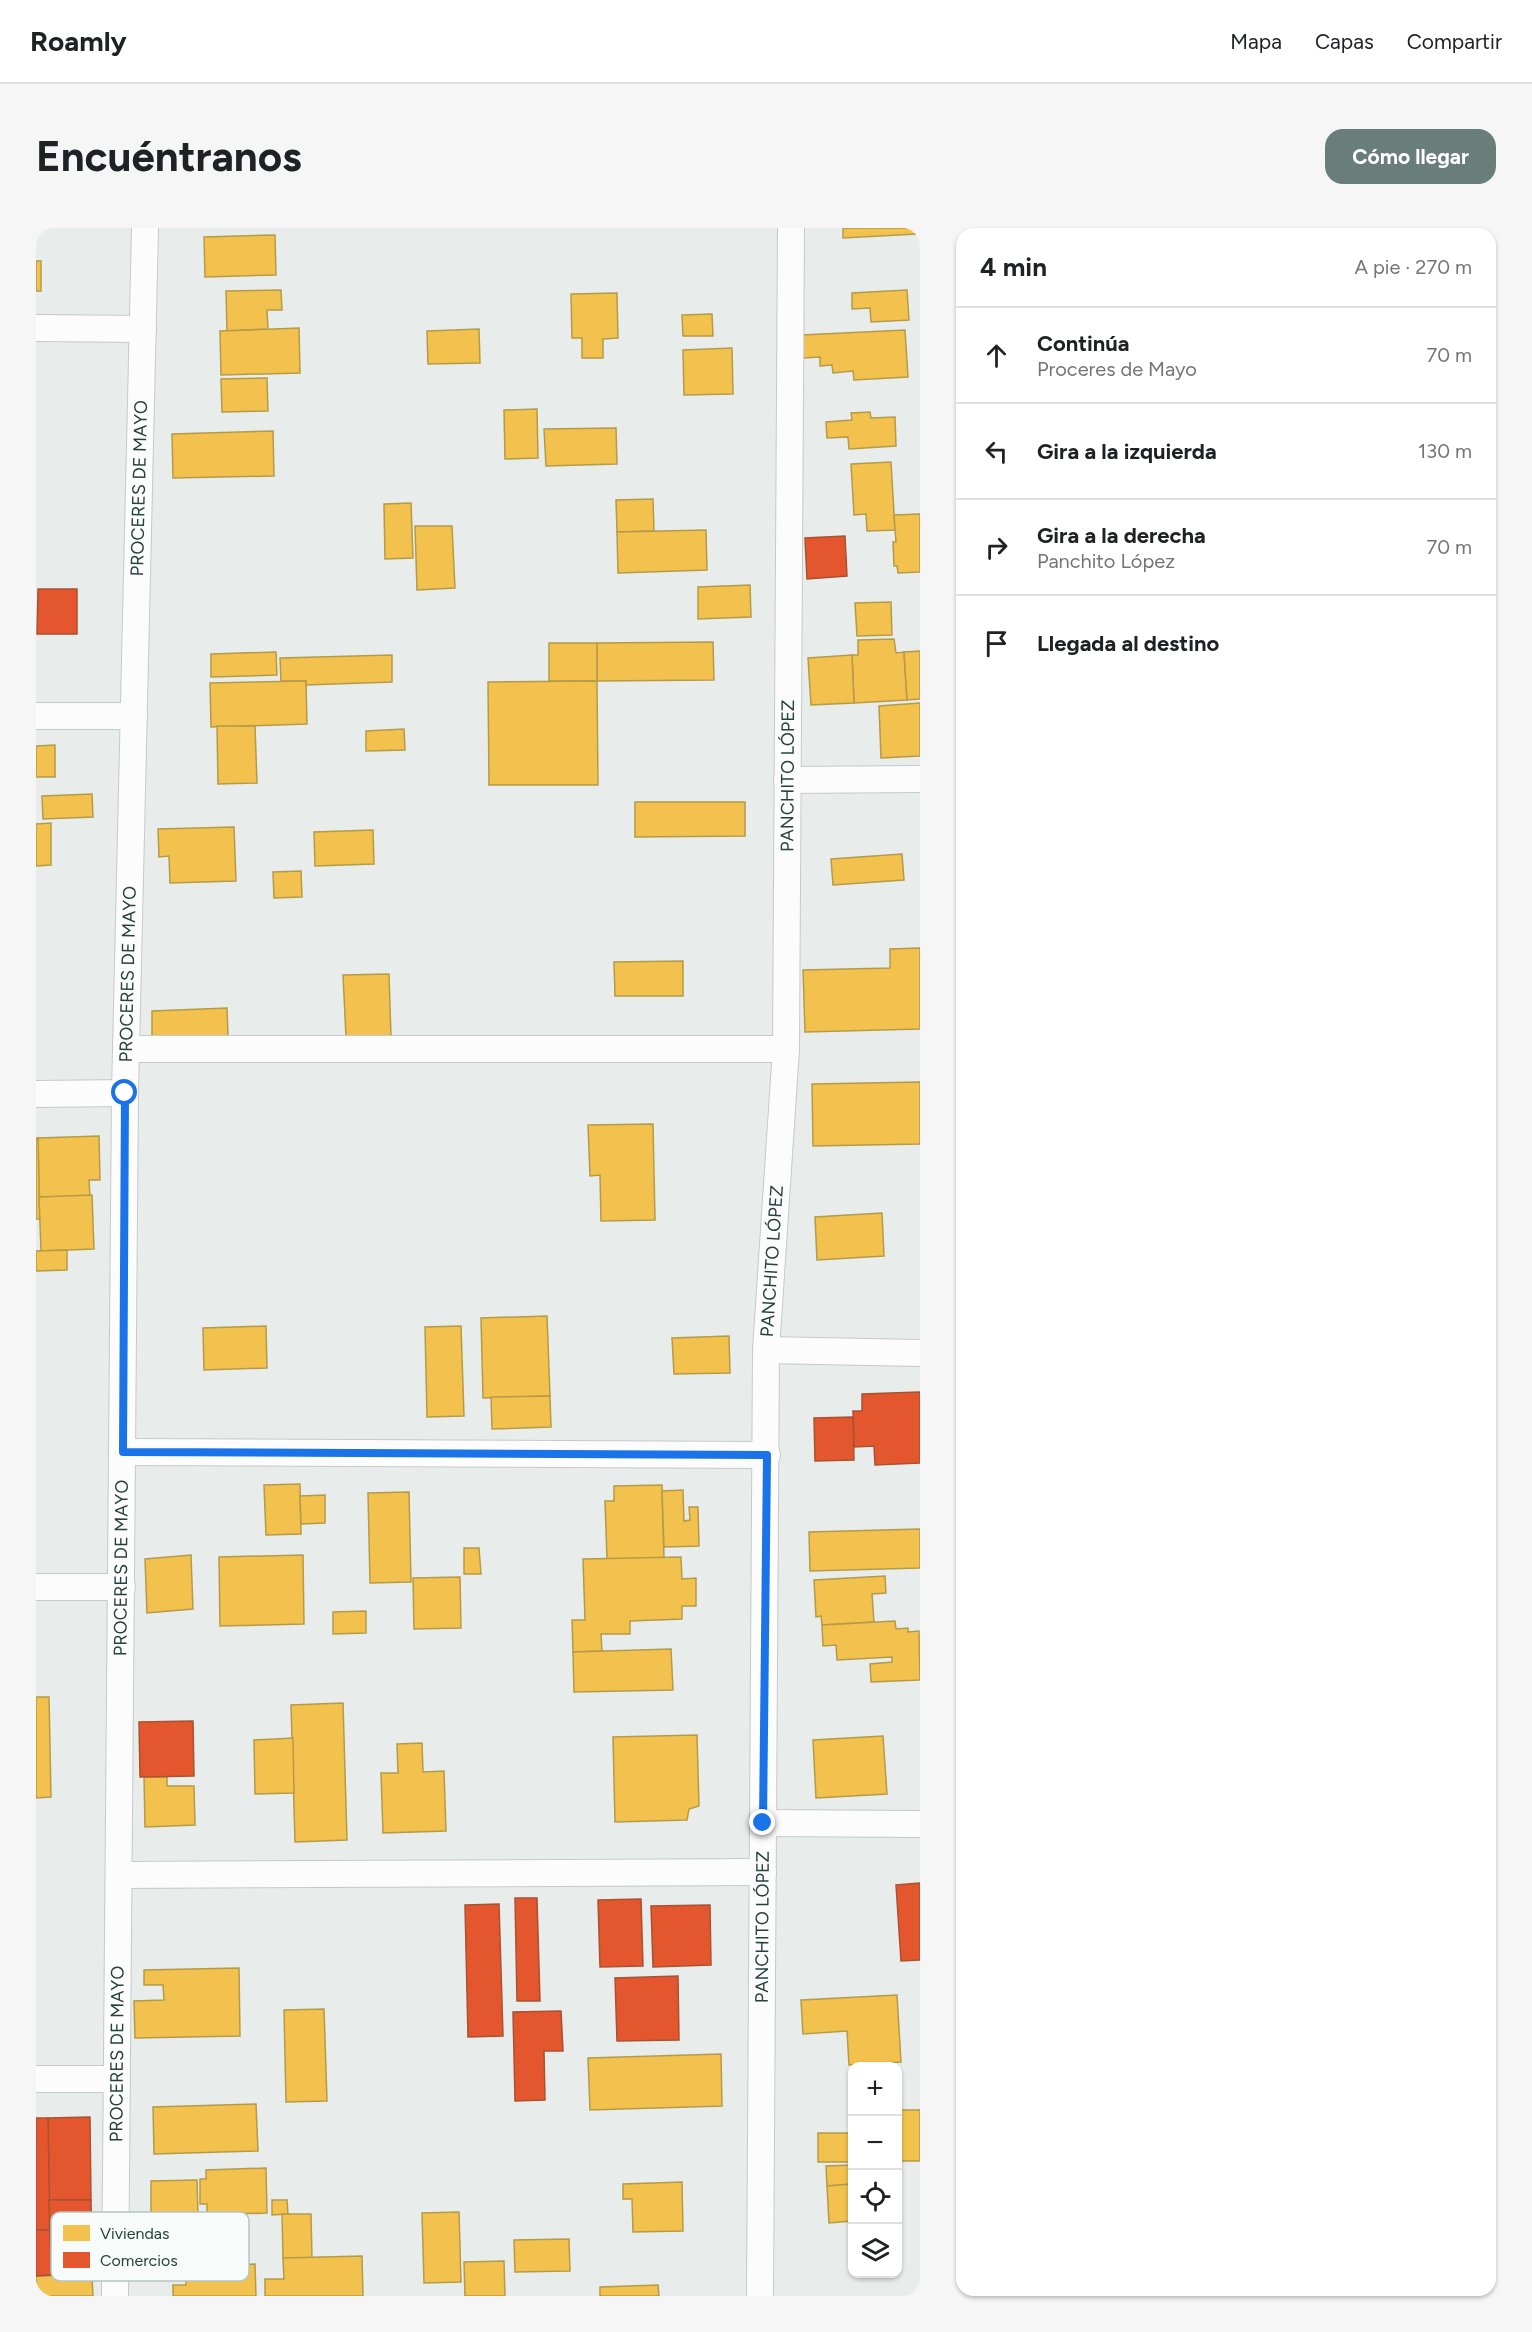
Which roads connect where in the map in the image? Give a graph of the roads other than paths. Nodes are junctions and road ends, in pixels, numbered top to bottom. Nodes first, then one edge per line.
1 (145, 228) edge
2 (791, 228) edge
3 (36, 328) edge
4 (142, 329) junction
5 (36, 716) edge
6 (134, 716) junction
7 (920, 779) edge
8 (787, 780) junction
9 (786, 1048) junction
10 (127, 1049) junction
11 (125, 1093) junction
12 (36, 1094) edge
13 (766, 1350) junction
14 (920, 1353) edge
15 (123, 1452) junction
16 (767, 1455) junction
17 (36, 1587) edge
18 (122, 1587) junction
19 (763, 1823) junction
20 (920, 1824) edge
21 (763, 1872) junction
22 (119, 1875) junction
23 (36, 2079) edge
24 (117, 2079) junction
25 (116, 2212) edge
26 (115, 2281) edge
27 (115, 2296) edge
28 (760, 2296) edge

1 - 4 street, PROCERES DE MAYO
2 - 8 street, PANCHITO LÓPEZ
3 - 4 street
4 - 6 street, PROCERES DE MAYO
5 - 6 street
6 - 10 street, PROCERES DE MAYO
7 - 8 street
8 - 9 street, PANCHITO LÓPEZ
9 - 10 street
9 - 13 street, PANCHITO LÓPEZ
10 - 11 street, PROCERES DE MAYO
11 - 12 street
11 - 15 street, PROCERES DE MAYO
13 - 14 street
13 - 16 street, PANCHITO LÓPEZ
15 - 16 street
15 - 18 street, PROCERES DE MAYO
16 - 19 street, PANCHITO LÓPEZ
17 - 18 street
18 - 22 street, PROCERES DE MAYO
19 - 20 street
19 - 21 street, PANCHITO LÓPEZ
21 - 22 street
21 - 28 street, PANCHITO LÓPEZ
22 - 24 street, PROCERES DE MAYO
23 - 24 street
24 - 25 street, PROCERES DE MAYO
26 - 27 street, PROCERES DE MAYO

